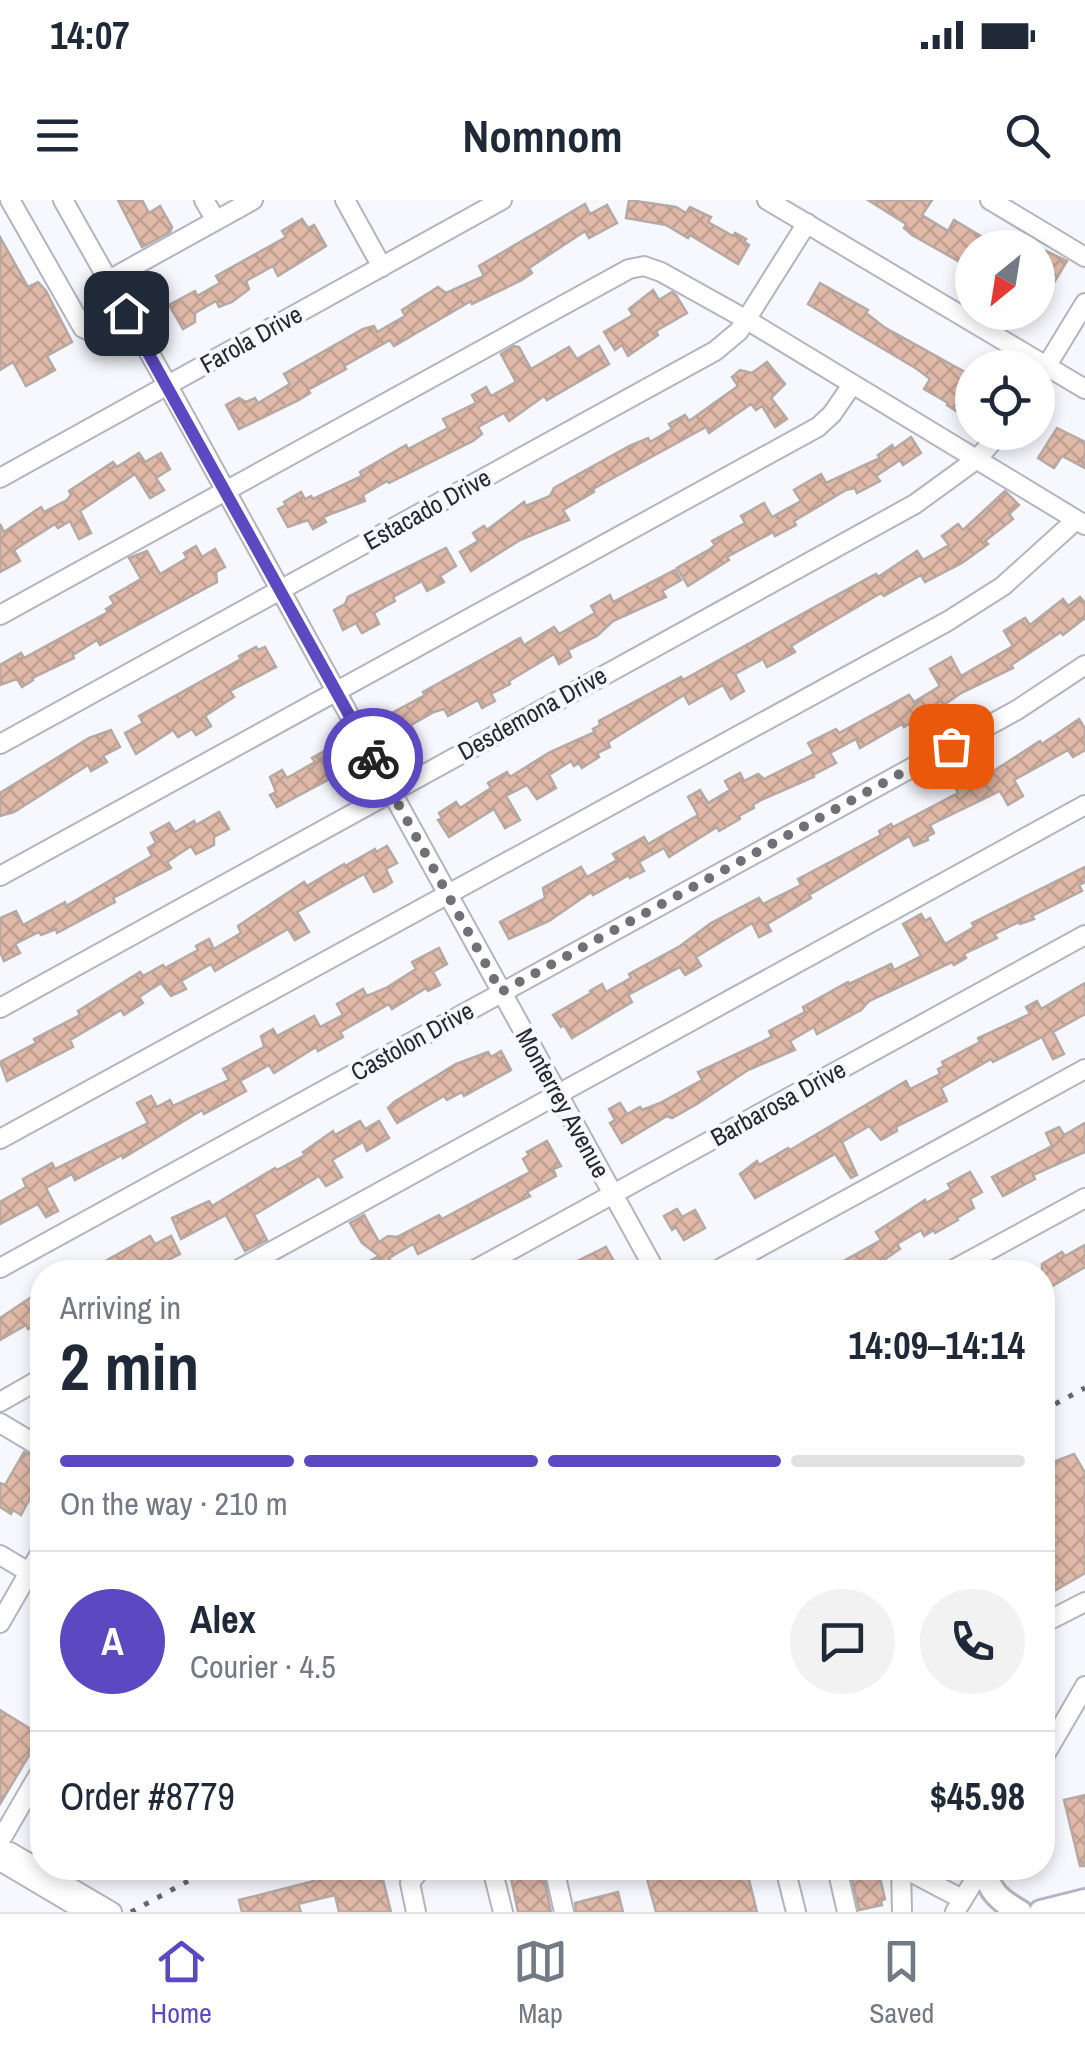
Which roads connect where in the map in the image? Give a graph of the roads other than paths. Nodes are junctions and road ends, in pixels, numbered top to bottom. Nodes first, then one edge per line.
1 (10, 200) edge
2 (63, 200) edge
3 (204, 200) edge
4 (253, 200) edge
5 (345, 200) edge
6 (502, 200) edge
7 (767, 200) edge
8 (990, 200) edge
9 (215, 219) junction
10 (807, 223) junction
11 (1085, 257) edge
12 (382, 267) junction
13 (107, 280) junction
14 (1085, 303) edge
15 (126, 313) junction
16 (747, 320) junction
17 (1006, 350) edge
18 (1055, 352) edge
19 (1055, 378) edge
20 (852, 385) junction
21 (168, 386) junction
22 (1085, 389) edge
23 (984, 450) edge
24 (976, 459) junction
25 (0, 478) edge
26 (225, 492) junction
27 (1081, 523) edge
28 (280, 590) junction
29 (0, 615) edge
30 (1085, 665) edge
31 (336, 691) junction
32 (0, 744) edge
33 (391, 791) junction
34 (1085, 805) edge
35 (0, 876) edge
36 (448, 894) junction
37 (1085, 935) edge
38 (501, 992) junction
39 (0, 1008) edge
40 (1085, 1069) edge
41 (558, 1094) junction
42 (0, 1139) edge
43 (613, 1194) junction
44 (1085, 1198) edge
45 (256, 1260) edge
46 (493, 1260) edge
47 (649, 1260) edge
48 (736, 1260) edge
49 (972, 1260) edge
50 (0, 1268) edge
51 (30, 1385) edge
52 (0, 1402) edge
53 (0, 1423) edge
54 (30, 1441) edge
55 (0, 1555) edge
56 (30, 1572) edge
57 (30, 1584) edge
58 (1085, 1602) edge
59 (1055, 1617) edge
60 (0, 1623) edge
61 (1085, 1686) edge
62 (1055, 1736) edge
63 (30, 1788) edge
64 (3, 1830) edge
65 (0, 1852) edge
66 (0, 1860) edge
67 (30, 1864) edge
68 (30, 1878) edge
69 (33, 1880) edge
70 (58, 1880) edge
71 (411, 1880) edge
72 (495, 1880) edge
73 (557, 1880) edge
74 (787, 1880) edge
75 (840, 1880) edge
76 (902, 1880) edge
77 (920, 1880) edge
78 (976, 1880) edge
79 (986, 1880) edge
80 (1085, 1900) edge
81 (958, 1906) edge
82 (86, 1912) edge
83 (112, 1912) edge
84 (416, 1912) edge
85 (503, 1912) edge
86 (564, 1912) edge
87 (796, 1912) edge
88 (848, 1912) edge
89 (902, 1912) edge
90 (1020, 1912) edge
91 (1041, 1912) edge

1 - 15 street
2 - 13 street, Monterrey Avenue
3 - 9 street
4 - 9 street
5 - 12 street
6 - 12 street, Farola Drive
7 - 10 street
8 - 11 street
9 - 13 street
10 - 16 street, Estacado Drive
10 - 17 street
12 - 21 street, Farola Drive
13 - 15 street, Monterrey Avenue
14 - 18 street
15 - 21 street, Monterrey Avenue
16 - 20 street
16 - 26 street
16 - 28 street, Estacado Drive
19 - 22 street
20 - 24 street
20 - 31 street
21 - 25 street, Farola Drive
21 - 26 street, Monterrey Avenue
23 - 24 street, Desdemona Drive
24 - 27 street
24 - 33 street, Desdemona Drive
26 - 28 street, Monterrey Avenue
26 - 29 street
27 - 36 street
28 - 31 street, Monterrey Avenue
28 - 32 street, Estacado Drive
30 - 38 street, Castolon Drive
31 - 33 street, Monterrey Avenue
31 - 35 street
33 - 36 street, Monterrey Avenue
33 - 39 street, Desdemona Drive
34 - 41 street
36 - 38 street, Monterrey Avenue
36 - 42 street
37 - 43 street, Barbarosa Drive
38 - 41 street, Monterrey Avenue
38 - 50 street, Castolon Drive
40 - 48 street
41 - 43 street, Monterrey Avenue
41 - 45 street
43 - 46 street, Barbarosa Drive
43 - 47 street, Monterrey Avenue
44 - 49 street
51 - 52 street
53 - 54 street
55 - 56 street
57 - 60 street
58 - 59 street
61 - 62 street
63 - 64 street
65 - 67 street
66 - 68 street
69 - 82 street
70 - 83 street
71 - 84 street
72 - 85 street
73 - 86 street
74 - 87 street
75 - 88 street
76 - 89 street
77 - 81 street
78 - 81 street
79 - 90 main road
80 - 91 main road

